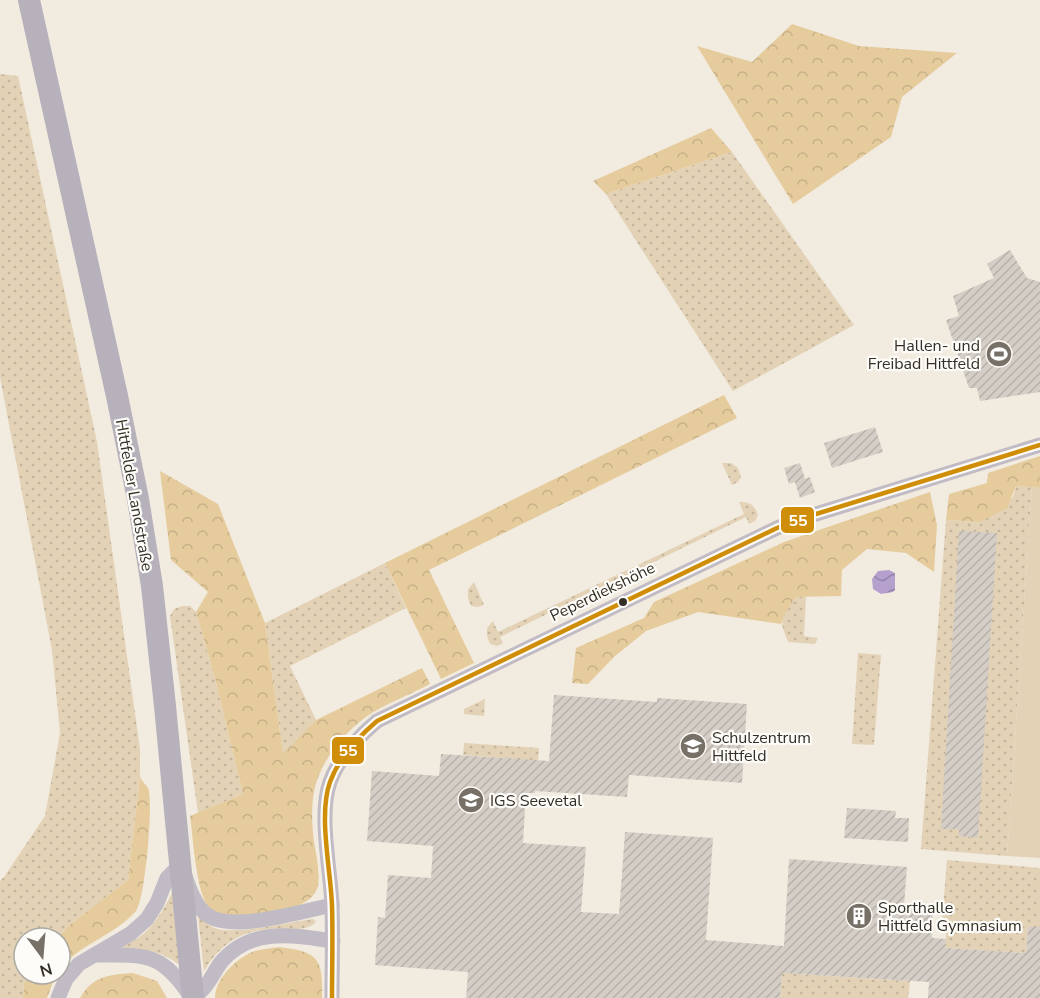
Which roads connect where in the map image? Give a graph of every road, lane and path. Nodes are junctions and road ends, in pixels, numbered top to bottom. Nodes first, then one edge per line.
1 (29, 0) edge
2 (1040, 445) edge
3 (181, 864) junction
4 (332, 905) junction
5 (333, 941) junction
6 (94, 955) junction
7 (58, 998) edge
8 (193, 998) edge
9 (332, 998) edge

1 - 3 main road, Hittfelder Landstraße
2 - 4 street, Peperdiekshöhe
3 - 4 street
3 - 6 street
3 - 8 main road, Hittfelder Landstraße
4 - 5 street, Peperdiekshöhe
5 - 8 street
5 - 9 street, Peperdiekshöhe
6 - 7 street
6 - 8 street

